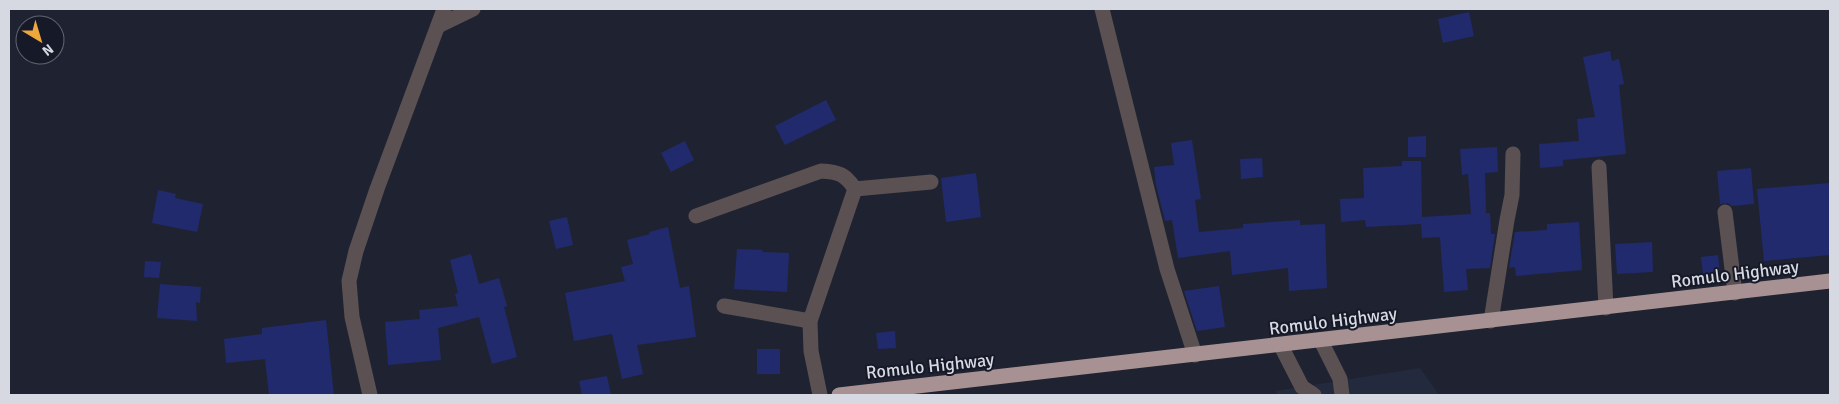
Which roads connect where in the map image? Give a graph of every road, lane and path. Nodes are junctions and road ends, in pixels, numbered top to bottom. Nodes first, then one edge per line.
1 (444, 9) edge
2 (473, 9) edge
3 (1102, 9) edge
4 (438, 26) junction
5 (1513, 154) dead end
6 (1599, 167) dead end
7 (931, 182) dead end
8 (855, 189) junction
9 (1725, 212) dead end
10 (696, 216) dead end
11 (1830, 282) edge
12 (1735, 292) junction
13 (724, 306) dead end
14 (1606, 308) junction
15 (810, 321) junction
16 (1491, 321) junction
17 (1321, 341) junction
18 (1281, 346) junction
19 (1195, 355) junction
20 (370, 395) edge
21 (820, 395) edge
22 (839, 395) edge
23 (1314, 395) edge
24 (1342, 395) edge

1 - 4 street
2 - 4 street
3 - 19 street
4 - 20 street
5 - 16 street
6 - 14 street
7 - 8 street
8 - 10 street
8 - 15 street
9 - 12 street
11 - 12 highway, Romulo Highway
12 - 14 highway, Romulo Highway
13 - 15 street
14 - 16 highway, Romulo Highway
15 - 21 street
16 - 17 highway, Romulo Highway
17 - 18 highway, Romulo Highway
17 - 24 street
18 - 19 highway, Romulo Highway
18 - 23 street
19 - 22 highway, Romulo Highway

